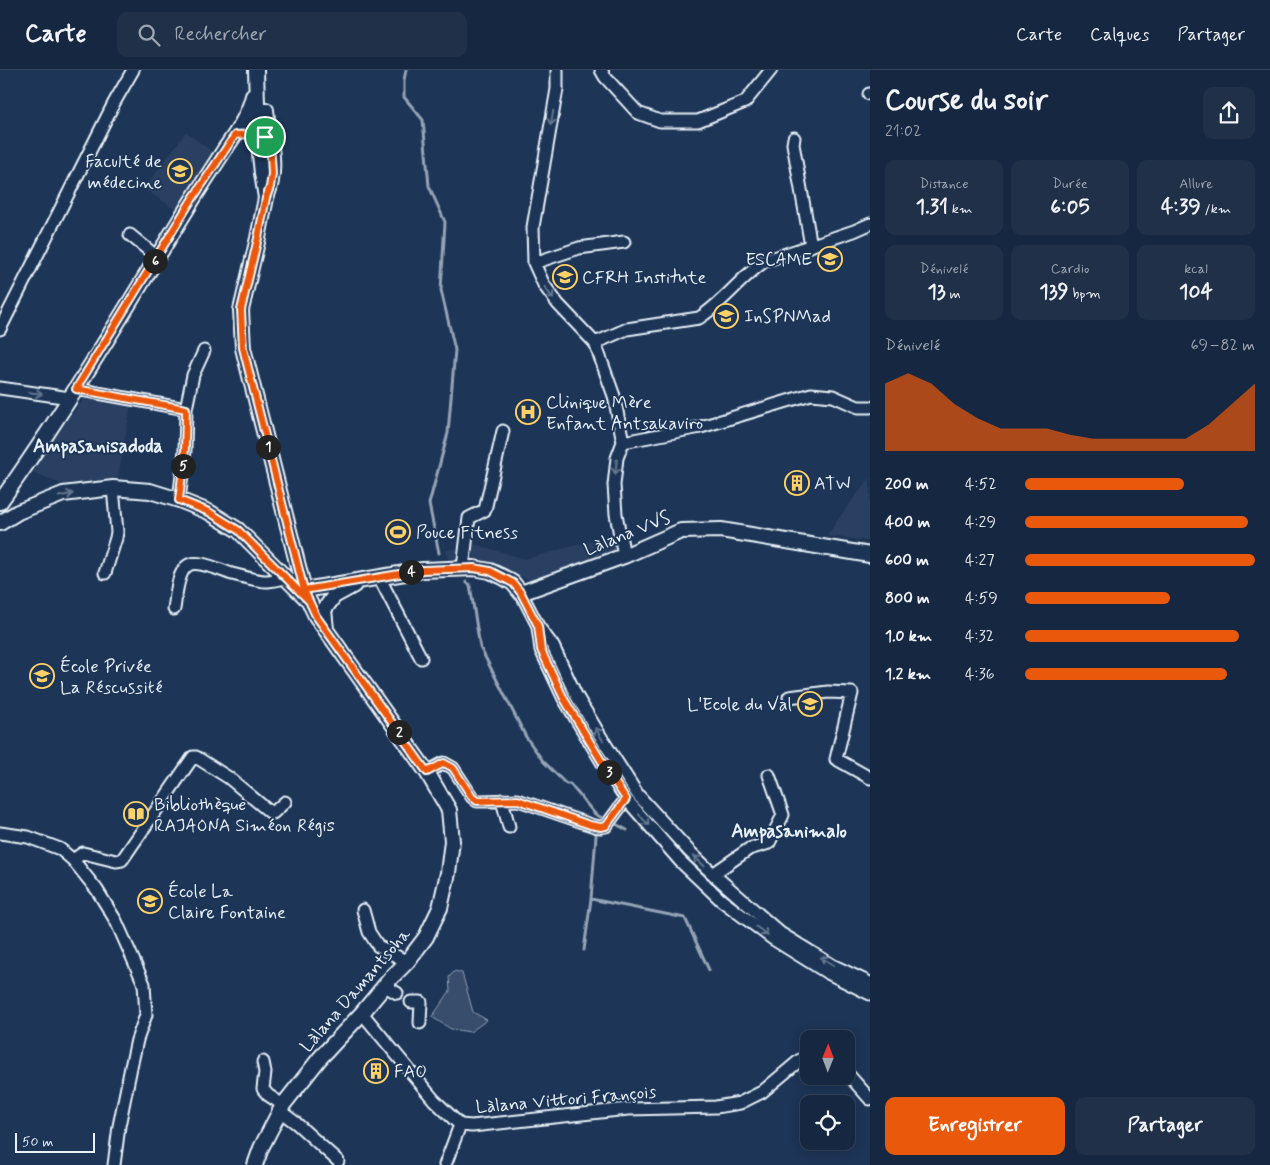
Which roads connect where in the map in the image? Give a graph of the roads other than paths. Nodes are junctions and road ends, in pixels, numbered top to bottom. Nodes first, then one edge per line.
1 (133, 70) edge
2 (257, 70) edge
3 (557, 70) edge
4 (601, 70) edge
5 (771, 70) edge
6 (235, 135) junction
7 (264, 138) junction
8 (794, 138) dead end
9 (870, 224) edge
10 (130, 235) dead end
11 (624, 242) dead end
12 (812, 246) junction
13 (157, 257) junction
14 (534, 263) junction
15 (0, 329) edge
16 (595, 343) junction
17 (204, 351) dead end
18 (0, 388) edge
19 (73, 394) junction
20 (870, 407) edge
21 (186, 409) junction
22 (503, 431) dead end
23 (623, 442) junction
24 (113, 488) junction
25 (2, 499) edge
26 (179, 500) junction
27 (18, 512) junction
28 (0, 523) edge
29 (870, 555) edge
30 (624, 556) junction
31 (463, 568) junction
32 (299, 570) junction
33 (105, 573) dead end
34 (285, 578) junction
35 (379, 578) junction
36 (354, 585) junction
37 (521, 593) junction
38 (306, 595) junction
39 (174, 609) dead end
40 (538, 626) junction
41 (326, 629) junction
42 (421, 658) dead end
43 (789, 697) dead end
44 (427, 772) junction
45 (769, 775) dead end
46 (870, 778) edge
47 (626, 799) junction
48 (502, 800) junction
49 (286, 802) dead end
50 (509, 827) dead end
51 (0, 833) edge
52 (73, 860) junction
53 (712, 874) junction
54 (363, 910) dead end
55 (407, 962) junction
56 (870, 983) edge
57 (385, 986) junction
58 (397, 993) dead end
59 (870, 994) edge
60 (411, 1002) dead end
61 (362, 1013) junction
62 (420, 1023) dead end
63 (800, 1060) edge
64 (263, 1062) dead end
65 (855, 1082) edge
66 (870, 1099) edge
67 (281, 1108) junction
68 (460, 1125) junction
69 (338, 1161) dead end
70 (114, 1165) edge
71 (255, 1165) edge
72 (444, 1165) edge

1 - 15 street
2 - 6 main road
2 - 7 main road
3 -> 14 street
4 - 5 street
6 - 7 main road
6 - 13 main road
7 - 32 main road
8 - 12 street
9 - 12 street
10 - 13 street
11 - 14 street
12 - 16 street
13 - 19 main road
14 -> 16 street
16 - 23 street
17 - 21 street
18 -> 19 street
19 - 21 street
19 - 25 main road
20 - 23 street
21 - 26 street
22 - 31 street
23 -> 30 street
24 - 26 main road
27 -> 24 main road
24 - 33 street
25 - 27 main road
26 - 34 main road
27 - 28 main road
29 - 30 main road, Làlana VVS
30 - 37 main road, Làlana VVS
31 - 35 main road
31 - 37 main road
32 - 34 main road
32 - 38 main road
34 - 38 main road
34 - 39 street
35 - 36 main road
35 - 38 main road
35 - 42 street
36 - 38 main road
36 - 41 main road
37 - 40 street
38 - 41 main road, Làlana Damantsoha
40 - 47 street
53 -> 40 street
41 - 44 main road, Làlana Damantsoha
43 - 46 street
44 - 48 street
44 - 55 main road, Làlana Damantsoha
45 - 53 street
47 - 48 street
47 -> 59 street
48 - 50 street
49 - 52 street
51 - 52 street
52 - 70 street
56 -> 53 street
54 - 55 street
55 - 57 main road, Làlana Damantsoha
57 - 58 street
57 - 61 main road, Làlana Damantsoha
60 - 62 street
61 - 67 main road, Làlana Damantsoha
61 - 68 street, Làlana Vittori François
63 - 68 street, Làlana Vittori François
64 - 67 street
65 - 66 street
67 - 69 street
67 - 71 main road, Làlana Damantsoha
68 - 72 street

